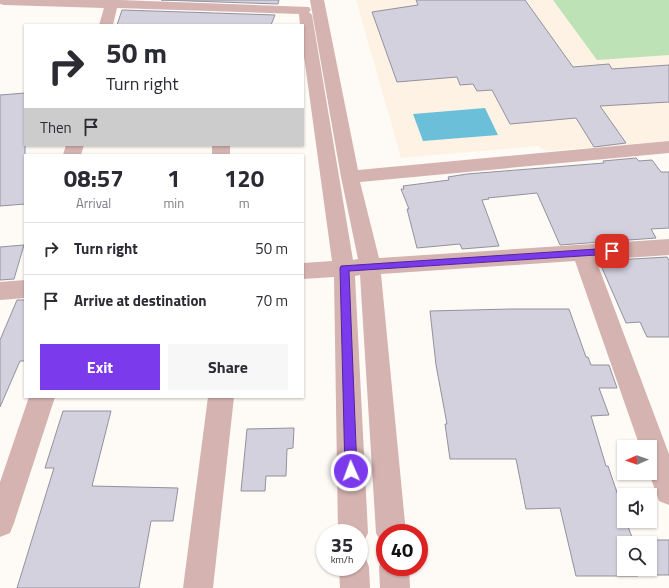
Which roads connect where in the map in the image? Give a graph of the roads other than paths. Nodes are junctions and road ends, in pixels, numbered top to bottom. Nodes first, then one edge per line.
1 (112, 2) edge
2 (308, 3) edge
3 (3, 4) edge
4 (106, 24) edge
5 (669, 147) edge
6 (350, 177) junction
7 (669, 247) edge
8 (583, 253) junction
9 (370, 266) junction
10 (344, 268) junction
11 (304, 271) edge
12 (24, 289) edge
13 (0, 291) edge
14 (42, 398) edge
15 (221, 398) edge
16 (669, 491) edge
17 (0, 523) edge
18 (353, 524) edge
19 (390, 524) edge
20 (354, 576) edge
21 (394, 576) edge
22 (198, 588) edge
23 (355, 588) edge
24 (395, 588) edge

1 - 2 street
1 - 3 street
1 - 4 street
2 - 6 street
2 - 10 street
5 - 6 street
6 - 9 street
7 - 8 street
8 - 9 street
8 - 16 street
9 - 10 street
9 - 19 street
10 - 11 street
10 - 18 street
12 - 13 street
14 - 17 street
15 - 22 street
20 - 23 street
21 - 24 street

